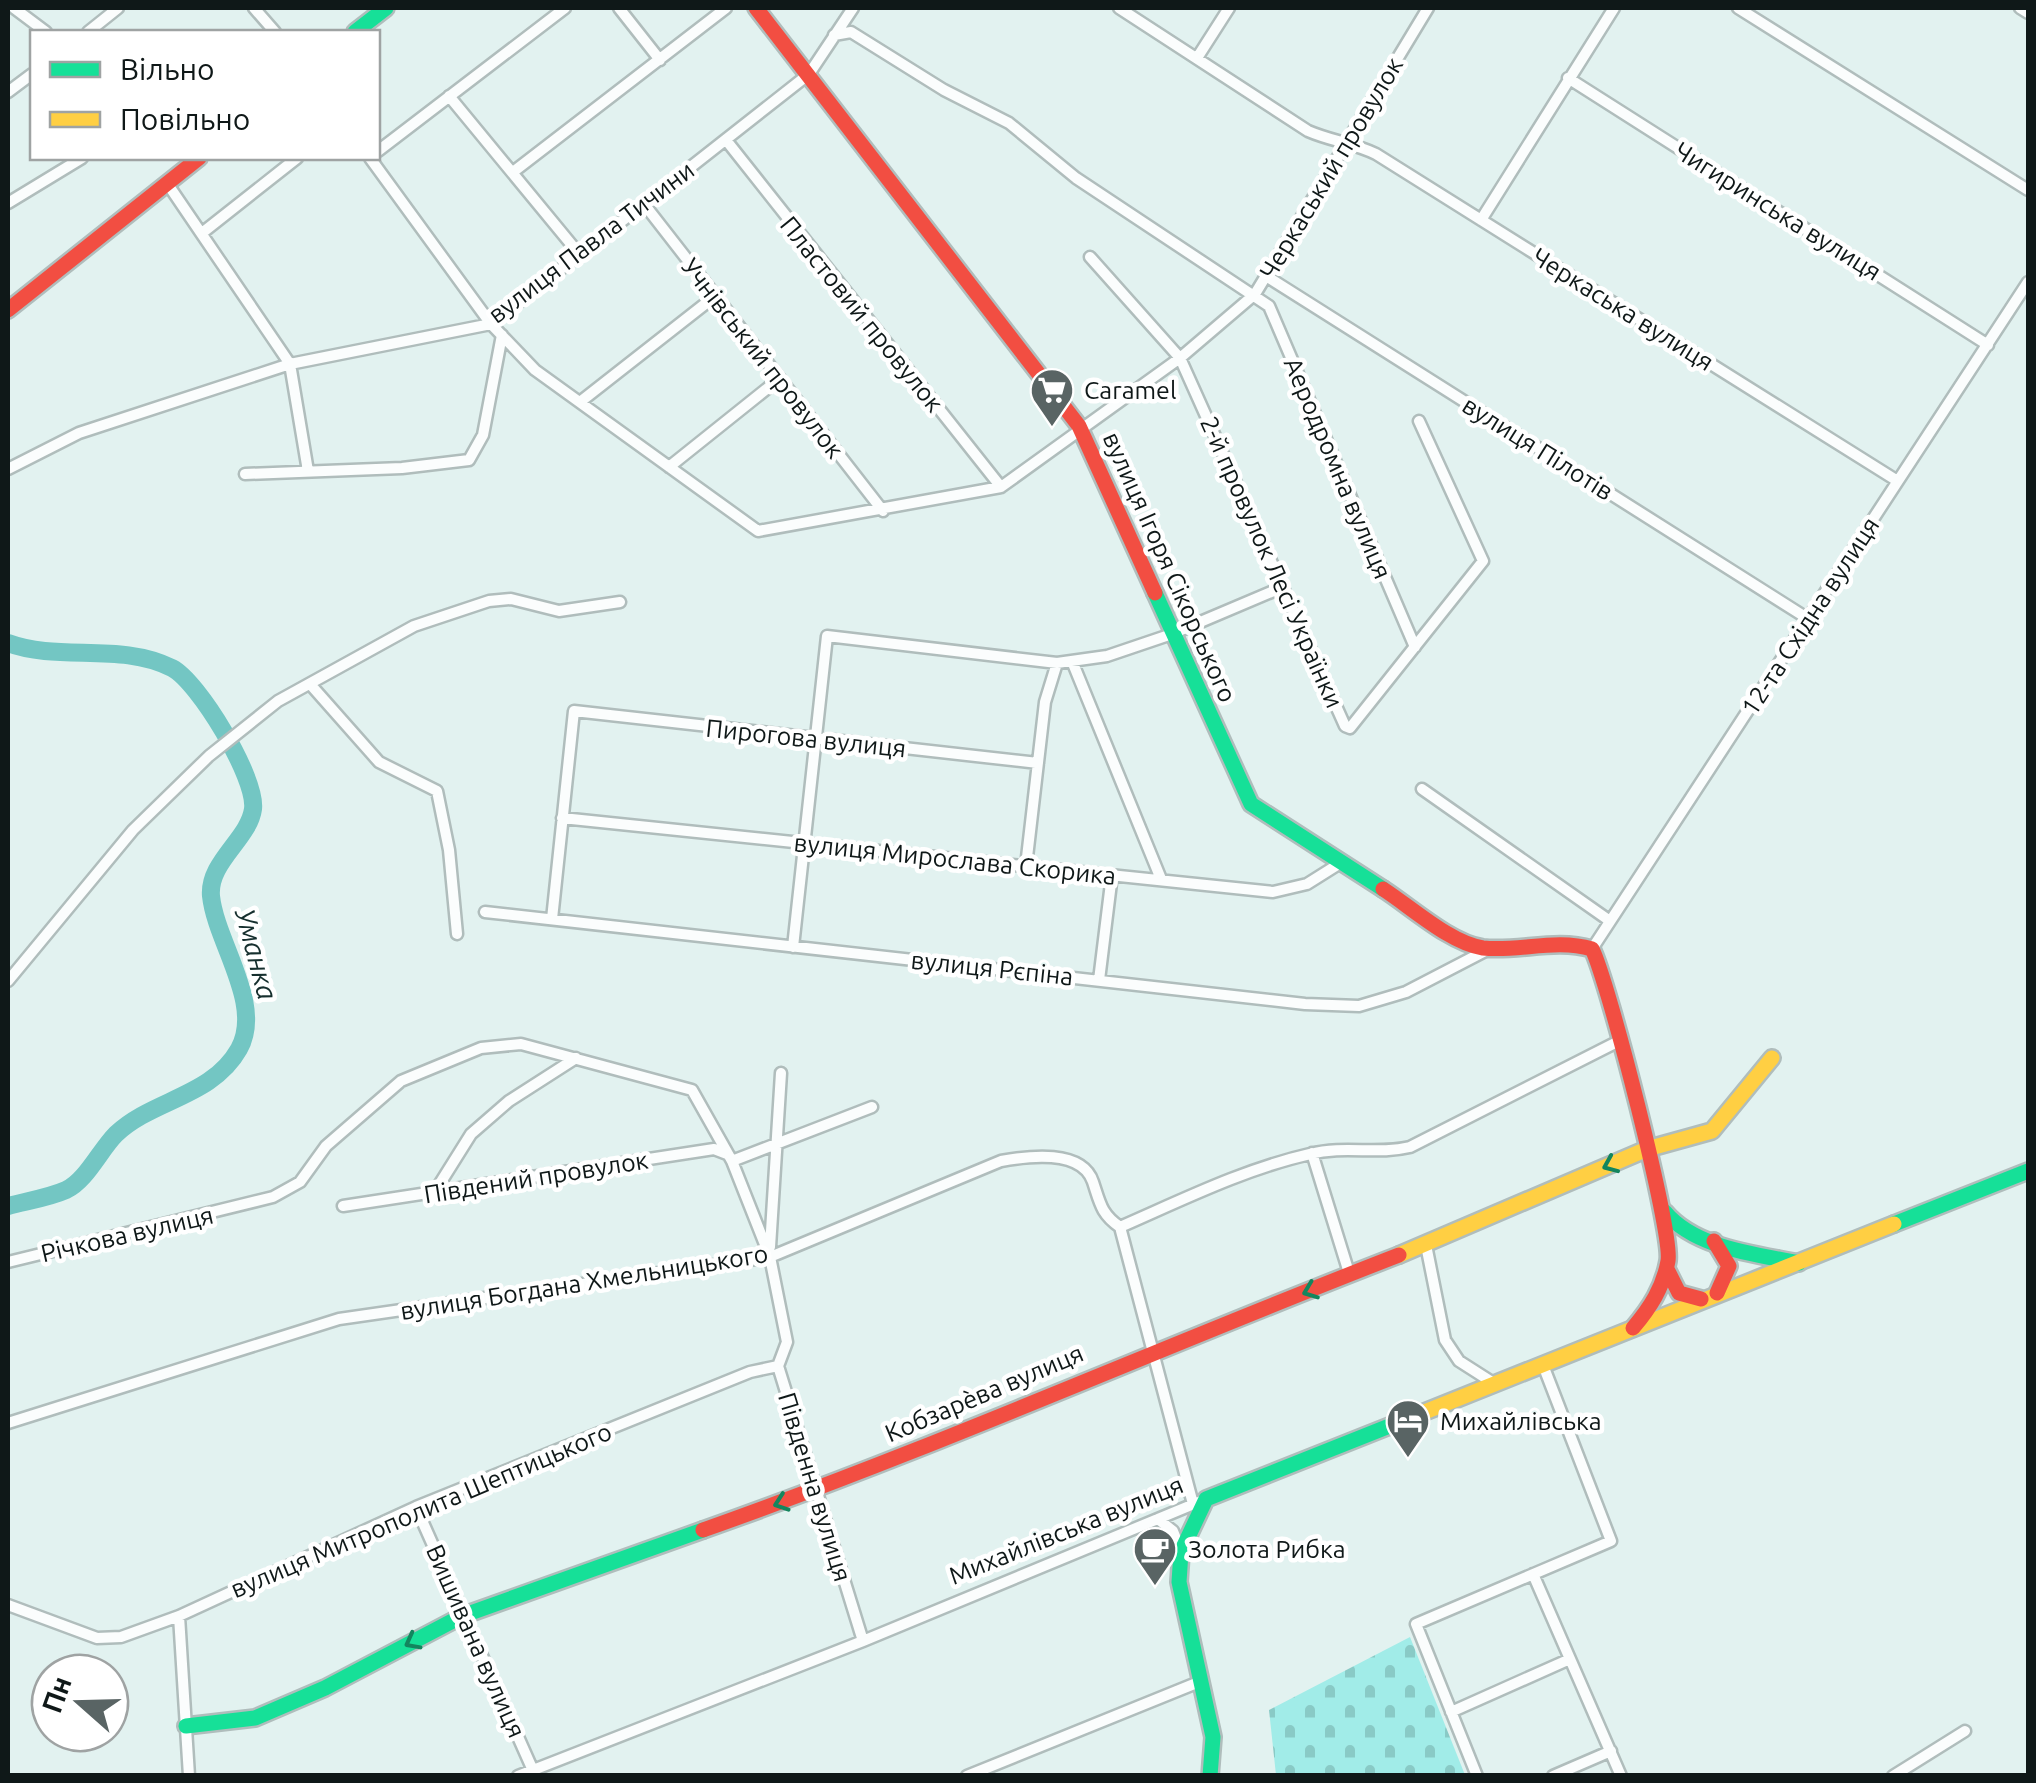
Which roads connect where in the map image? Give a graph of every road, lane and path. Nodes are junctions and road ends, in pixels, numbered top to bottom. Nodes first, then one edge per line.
1 (14, 8) edge
2 (118, 8) edge
3 (254, 8) edge
4 (386, 8) edge
5 (565, 8) edge
6 (619, 8) edge
7 (726, 8) edge
8 (756, 8) edge
9 (853, 8) edge
10 (1120, 8) edge
11 (1229, 8) edge
12 (1428, 8) edge
13 (1614, 8) edge
14 (1738, 8) edge
15 (2020, 8) edge
16 (2028, 13) edge
17 (271, 28) edge
18 (43, 30) edge
19 (90, 30) edge
20 (358, 30) edge
21 (834, 35) junction
22 (1197, 58) junction
23 (660, 60) junction
24 (808, 74) junction
25 (30, 76) edge
26 (1568, 78) junction
27 (8, 92) edge
28 (449, 96) junction
29 (726, 140) junction
30 (1348, 140) junction
31 (380, 148) edge
32 (79, 160) edge
33 (196, 160) edge
34 (294, 160) edge
35 (371, 160) edge
36 (514, 172) junction
37 (167, 183) junction
38 (2028, 190) edge
39 (8, 203) edge
40 (644, 204) junction
41 (1481, 220) junction
42 (202, 233) junction
43 (580, 255) junction
44 (1090, 256) dead end
45 (1266, 276) junction
46 (2028, 282) edge
47 (1255, 294) junction
48 (714, 296) junction
49 (8, 310) edge
50 (491, 324) junction
51 (502, 336) junction
52 (1988, 345) junction
53 (1180, 358) junction
54 (290, 364) junction
55 (779, 379) junction
56 (580, 402) junction
57 (1418, 421) dead end
58 (1079, 426) junction
59 (669, 466) junction
60 (8, 468) edge
61 (308, 471) junction
62 (245, 474) dead end
63 (1896, 480) junction
64 (1001, 487) junction
65 (883, 512) junction
66 (1282, 587) junction
67 (620, 602) dead end
68 (1810, 620) junction
69 (1172, 634) junction
70 (1415, 647) junction
71 (1072, 662) junction
72 (1057, 663) junction
73 (310, 684) junction
74 (817, 738) junction
75 (1038, 763) junction
76 (1422, 789) dead end
77 (562, 818) junction
78 (804, 843) junction
79 (1342, 862) junction
80 (1026, 866) junction
81 (1112, 875) junction
82 (1161, 879) junction
83 (486, 912) dead end
84 (552, 920) junction
85 (1610, 921) junction
86 (457, 934) dead end
87 (793, 947) junction
88 (1592, 949) junction
89 (1487, 950) junction
90 (1099, 980) junction
91 (8, 981) edge
92 (1619, 1040) junction
93 (481, 1048) joint
94 (576, 1058) junction
95 (1772, 1058) dead end
96 (781, 1073) dead end
97 (872, 1107) dead end
98 (775, 1148) junction
99 (1647, 1150) junction
100 (1312, 1153) junction
101 (730, 1158) junction
102 (2028, 1171) edge
103 (434, 1192) junction
104 (1661, 1205) junction
105 (344, 1206) dead end
106 (1120, 1227) junction
107 (1704, 1238) junction
108 (1426, 1245) junction
109 (770, 1256) junction
110 (8, 1262) edge
111 (1668, 1263) junction
112 (1803, 1264) junction
113 (1350, 1276) junction
114 (1712, 1296) junction
115 (1633, 1328) junction
116 (1153, 1350) junction
117 (1543, 1365) junction
118 (778, 1366) junction
119 (1495, 1384) junction
120 (8, 1423) edge
121 (814, 1491) junction
122 (1200, 1502) junction
123 (416, 1507) junction
124 (1158, 1518) junction
125 (1181, 1552) junction
126 (1533, 1574) junction
127 (8, 1605) edge
128 (180, 1616) junction
129 (462, 1616) junction
130 (864, 1641) junction
131 (1570, 1659) junction
132 (1199, 1682) junction
133 (1451, 1712) junction
134 (186, 1726) junction
135 (1965, 1731) dead end
136 (1610, 1751) junction
137 (534, 1773) edge
138 (189, 1776) edge
139 (518, 1776) edge
140 (967, 1776) edge
141 (1210, 1776) edge
142 (1477, 1776) edge
143 (1554, 1776) edge
144 (1621, 1776) edge
145 (1893, 1776) edge

1 - 18 street
2 - 19 street
3 - 17 street
4 - 20 main road
5 - 28 street
6 - 23 street
7 - 23 street
8 - 24 main road, вулиця Ігоря Сікорського
9 - 21 street, вулиця Павла Тичини
10 - 22 street, Черкаська вулиця
11 - 22 street
12 - 30 street, Черкаський провулок
13 - 26 street
14 - 38 street
15 - 16 street
21 - 24 street, вулиця Павла Тичини
21 - 47 street
22 - 30 street, Черкаська вулиця
23 - 36 street
24 - 29 street, вулиця Павла Тичини
24 - 58 main road, вулиця Ігоря Сікорського
25 - 27 street
26 - 41 street
26 - 52 street, Чигиринська вулиця
28 - 31 street
28 - 36 street
29 - 40 street, вулиця Павла Тичини
29 - 64 street, Пластовий провулок
30 - 41 street, Черкаська вулиця
30 - 45 street, Черкаський провулок
32 - 39 street
33 - 37 main road
34 - 42 street
35 - 50 street
36 - 43 street
37 - 42 street
37 - 49 main road
40 - 43 street, вулиця Павла Тичини
40 - 48 street, Учнівський провулок
41 - 63 street, Черкаська вулиця
42 - 54 street
43 - 50 street, вулиця Павла Тичини
44 - 53 street, 2-й провулок Лесі Українки
45 - 47 street, Черкаський провулок
45 - 68 street, вулиця Пілотів
46 - 52 street, 12-та Східна вулиця
47 - 53 street, Черкаський провулок
47 - 70 street, Аеродромна вулиця
48 - 55 street, Учнівський провулок
48 - 56 street
50 - 51 street
50 - 54 street, вулиця Павла Тичини
51 - 56 street
51 - 61 street
52 - 63 street, 12-та Східна вулиця
53 - 58 street, Черкаський провулок
53 - 66 street, 2-й провулок Лесі Українки
54 - 60 street, вулиця Павла Тичини
54 - 61 street
55 - 59 street
55 - 65 street, Учнівський провулок
56 - 59 street
57 - 70 street
58 - 64 street
58 - 69 main road, вулиця Ігоря Сікорського
59 - 65 street
61 - 62 street
63 - 68 street, 12-та Східна вулиця
64 - 65 street
66 - 69 street
66 - 70 street, 2-й провулок Лесі Українки
67 - 73 street
68 - 85 street, 12-та Східна вулиця
69 - 71 street
69 - 79 main road, вулиця Ігоря Сікорського
71 - 72 street
71 - 82 street
72 - 74 street
72 - 75 street
73 - 86 street
73 - 91 street
74 - 75 street, Пирогова вулиця
74 - 77 street, Пирогова вулиця
74 - 78 street
75 - 80 street
76 - 85 street
77 - 78 street, вулиця Мирослава Скорика
77 - 84 street
78 - 80 street, вулиця Мирослава Скорика
78 - 87 street
79 - 82 street, вулиця Мирослава Скорика
79 - 89 main road, вулиця Ігоря Сікорського
80 - 81 street, вулиця Мирослава Скорика
81 - 82 street, вулиця Мирослава Скорика
81 - 90 street
83 - 84 street, вулиця Рєпіна
84 - 87 street, вулиця Рєпіна
85 - 88 street, 12-та Східна вулиця
87 - 90 street, вулиця Рєпіна
88 - 89 main road
88 - 92 main road
89 - 90 street, вулиця Рєпіна
92 - 99 main road
92 - 100 street
93 - 94 street, Південна вулиця
93 - 110 street, Річкова вулиця
94 - 101 street, Південна вулиця
94 - 103 street
95 - 99 main road, Кобзарèва вулиця
96 - 98 street
97 - 98 street, Південий провулок
98 - 101 street, Південий провулок
98 - 109 street
99 - 104 main road
99 -> 108 main road, Кобзарèва вулиця
100 - 106 street
100 - 113 street
101 - 103 street, Південий провулок
101 - 109 street, Південна вулиця
102 - 112 main road, Михайлівська вулиця
103 - 105 street, Південий провулок
104 - 107 main road
104 - 111 main road
106 - 109 street, вулиця Богдана Хмельницького
106 - 116 street
107 - 111 main road
107 - 112 main road
107 - 114 main road
108 - 113 main road, Кобзарèва вулиця
108 - 119 street
109 - 118 street, Південна вулиця
109 - 120 street, вулиця Богдана Хмельницького
111 - 114 main road
111 - 115 main road
112 - 114 main road, Михайлівська вулиця
113 -> 116 main road, Кобзарèва вулиця
114 - 115 main road, Михайлівська вулиця
115 - 117 main road, Михайлівська вулиця
116 - 121 main road, Кобзарèва вулиця
116 - 122 street
117 - 119 main road, Михайлівська вулиця
117 - 126 street
118 - 121 street, Південна вулиця
118 - 123 street, вулиця Митрополита Шептицького
119 - 122 main road, Михайлівська вулиця
121 -> 129 main road, Кобзарèва вулиця
121 - 130 street, Південна вулиця
122 - 124 street, Михайлівська вулиця
122 - 125 main road
123 - 128 street, вулиця Митрополита Шептицького
123 - 129 street, Вишивана вулиця
124 - 125 street
124 - 130 street, Михайлівська вулиця
125 - 132 main road
126 - 131 street
126 - 133 street
127 - 128 street, вулиця Митрополита Шептицького
128 - 134 street
129 -> 134 main road, Кобзарèва вулиця
129 - 137 street, Вишивана вулиця
130 - 137 street, Михайлівська вулиця
131 - 133 street
131 - 136 street
132 - 140 street
132 - 141 main road
133 - 142 street
134 - 138 street
135 - 145 street
136 - 143 street
136 - 144 street
137 - 139 street, Михайлівська вулиця

